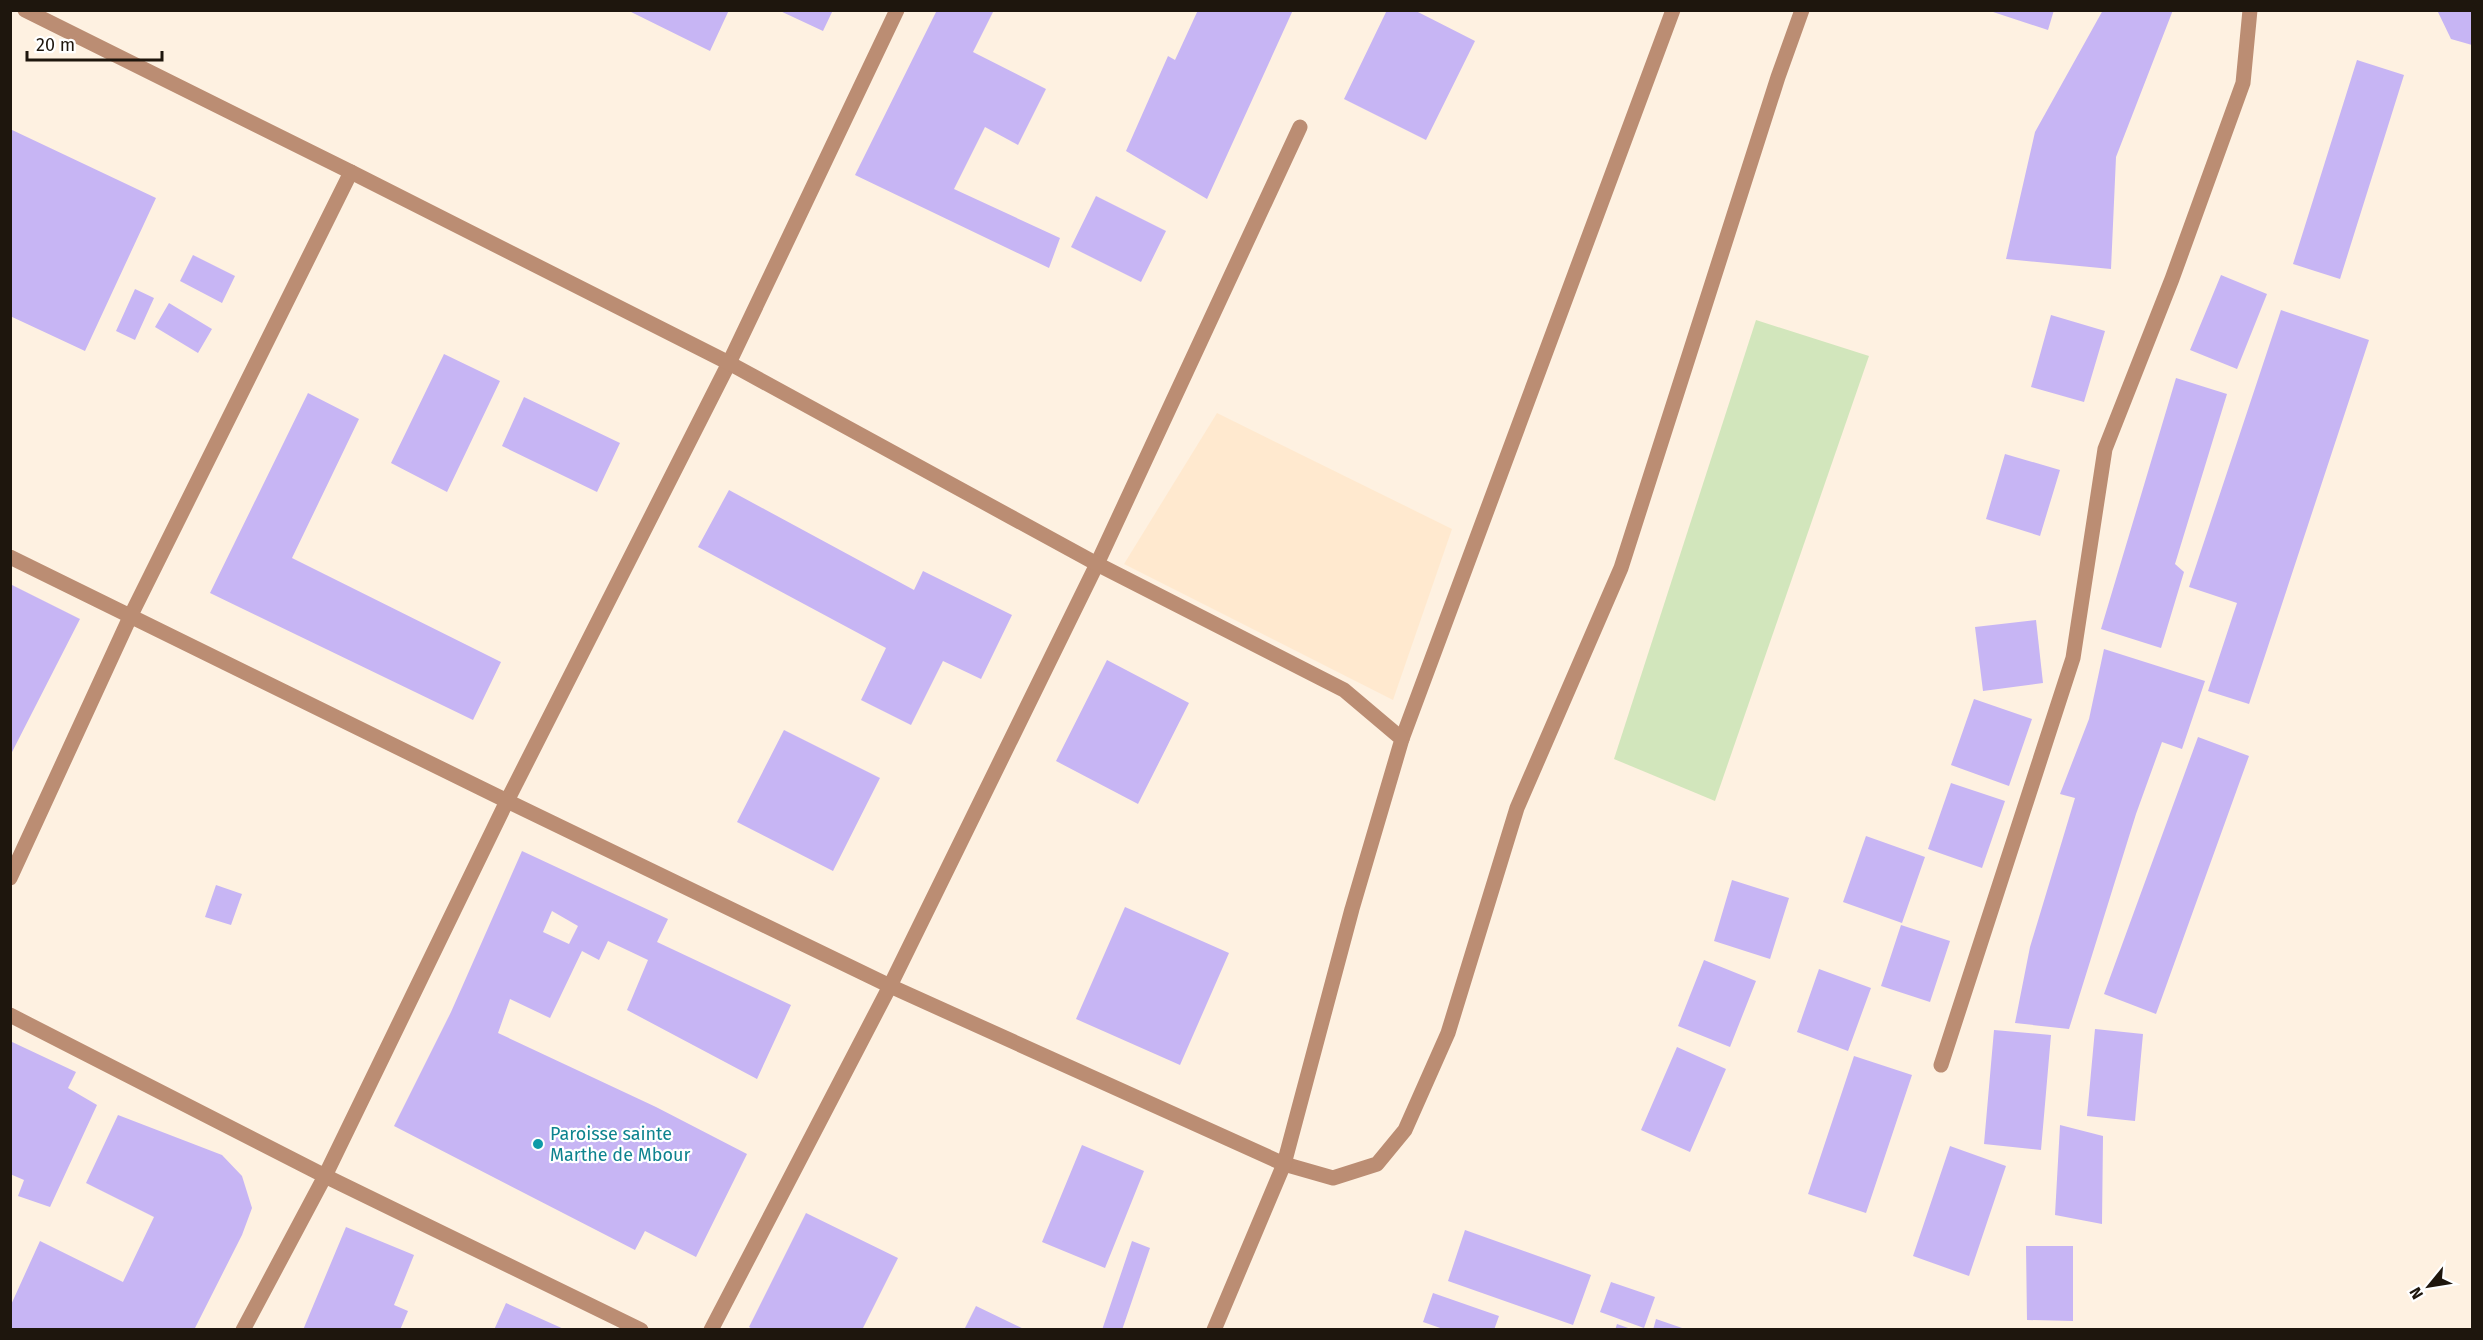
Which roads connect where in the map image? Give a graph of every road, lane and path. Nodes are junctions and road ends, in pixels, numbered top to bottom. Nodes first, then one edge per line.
1 (25, 10) edge
2 (897, 10) edge
3 (1673, 10) edge
4 (1802, 10) edge
5 (2250, 10) edge
6 (1300, 127) dead end
7 (351, 172) junction
8 (729, 363) junction
9 (10, 556) edge
10 (1097, 564) junction
11 (131, 615) junction
12 (1402, 739) junction
13 (507, 801) junction
14 (10, 878) edge
15 (890, 986) junction
16 (10, 1015) edge
17 (1941, 1065) dead end
18 (1284, 1164) junction
19 (324, 1176) junction
20 (243, 1329) edge
21 (641, 1329) edge
22 (711, 1329) edge
23 (1214, 1329) edge

1 - 7 street
2 - 8 street
3 - 12 street
4 - 18 street
5 - 17 street
6 - 10 street
7 - 8 street
7 - 11 street
8 - 10 street
8 - 13 street
9 - 11 street
10 - 12 street
10 - 15 street
11 - 13 street
11 - 14 street
12 - 18 street
13 - 15 street
13 - 19 street
15 - 18 street
15 - 22 street
16 - 19 street
18 - 23 street
19 - 20 street
19 - 21 street

